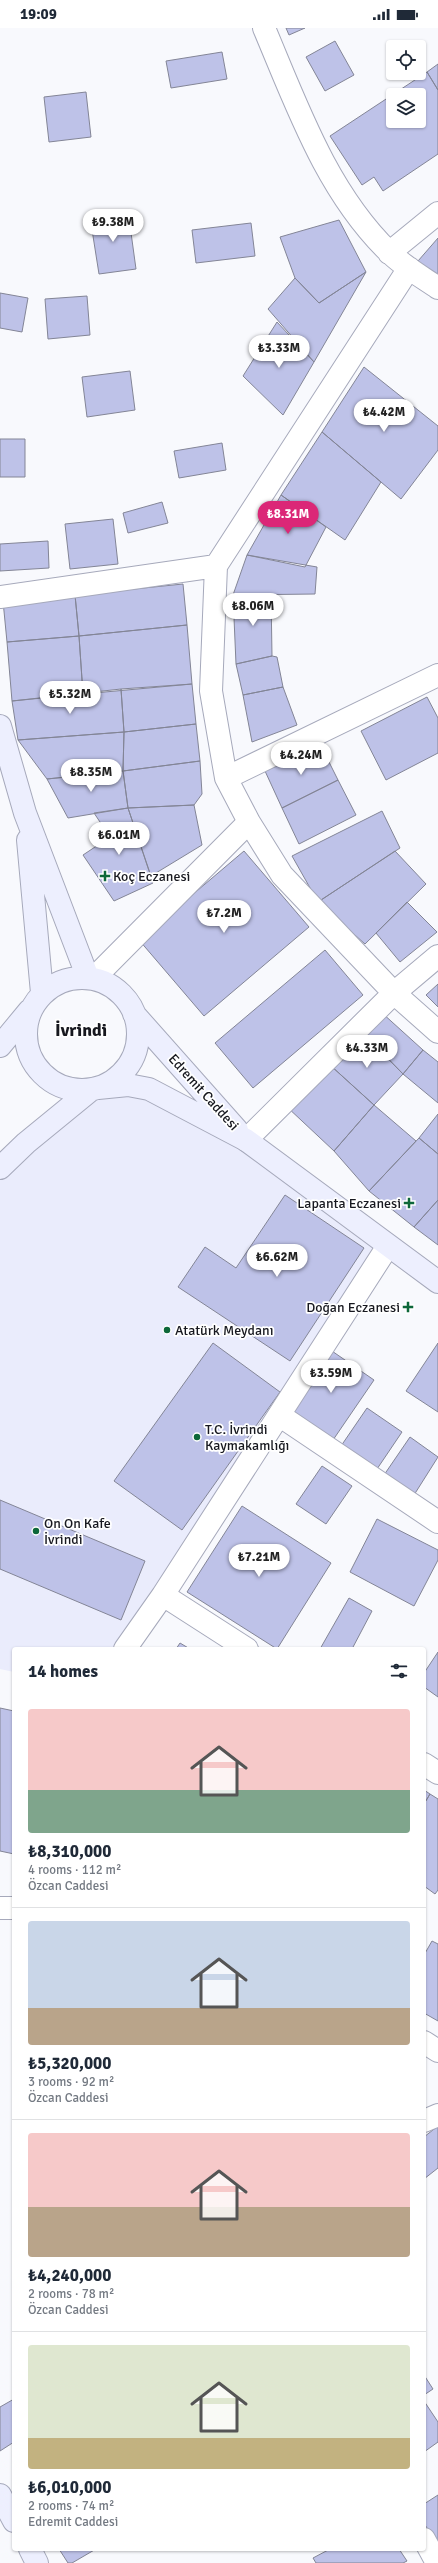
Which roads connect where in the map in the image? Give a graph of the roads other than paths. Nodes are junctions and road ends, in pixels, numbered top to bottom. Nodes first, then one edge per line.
1 (264, 28) edge
2 (438, 213) edge
3 (389, 253) junction
4 (409, 268) junction
5 (438, 288) edge
6 (216, 566) junction
7 (0, 596) edge
8 (438, 675) edge
9 (0, 726) edge
10 (226, 778) junction
11 (25, 813) junction
12 (249, 822) junction
13 (438, 956) edge
14 (91, 978) junction
15 (394, 993) junction
16 (37, 1001) junction
17 (134, 1014) junction
18 (438, 1032) edge
19 (0, 1046) edge
20 (95, 1088) junction
21 (246, 1140) junction
22 (0, 1168) edge
23 (388, 1246) junction
24 (438, 1282) edge
25 (279, 1415) junction
26 (438, 1522) edge
27 (163, 1595) junction
28 (126, 1647) edge
29 (244, 1647) edge
30 (426, 1765) edge
31 (438, 1773) edge
32 (0, 1908) edge
33 (12, 1908) edge
34 (426, 2043) edge
35 (438, 2051) edge
36 (438, 2115) edge
37 (426, 2120) edge
38 (0, 2495) edge
39 (12, 2517) edge
40 (426, 2542) edge
41 (31, 2551) edge
42 (37, 2563) edge
43 (438, 2563) edge

1 - 3 street
2 - 3 street
3 - 4 street
4 - 5 street
4 - 6 street
6 - 7 street
6 - 10 street
8 - 10 street
9 - 11 main road
10 - 12 street
11 - 14 main road
11 - 16 main road
12 - 14 street
12 - 15 street
13 - 15 street
14 - 16 main road
14 - 17 main road, Edremit Caddesi
15 - 18 street
15 - 21 street
16 - 19 main road
16 - 20 main road, Edremit Caddesi
17 - 20 main road, Edremit Caddesi
17 - 21 main road, Edremit Caddesi
20 - 21 main road, Edremit Caddesi
20 - 22 main road, Edremit Caddesi
21 - 23 main road
23 - 24 main road
23 - 25 street
25 - 26 street
25 - 27 street
27 - 28 street
27 - 29 street
30 - 31 street
32 - 33 street
34 - 35 street
36 - 37 street
38 - 39 main road
40 - 43 street
41 - 42 main road

